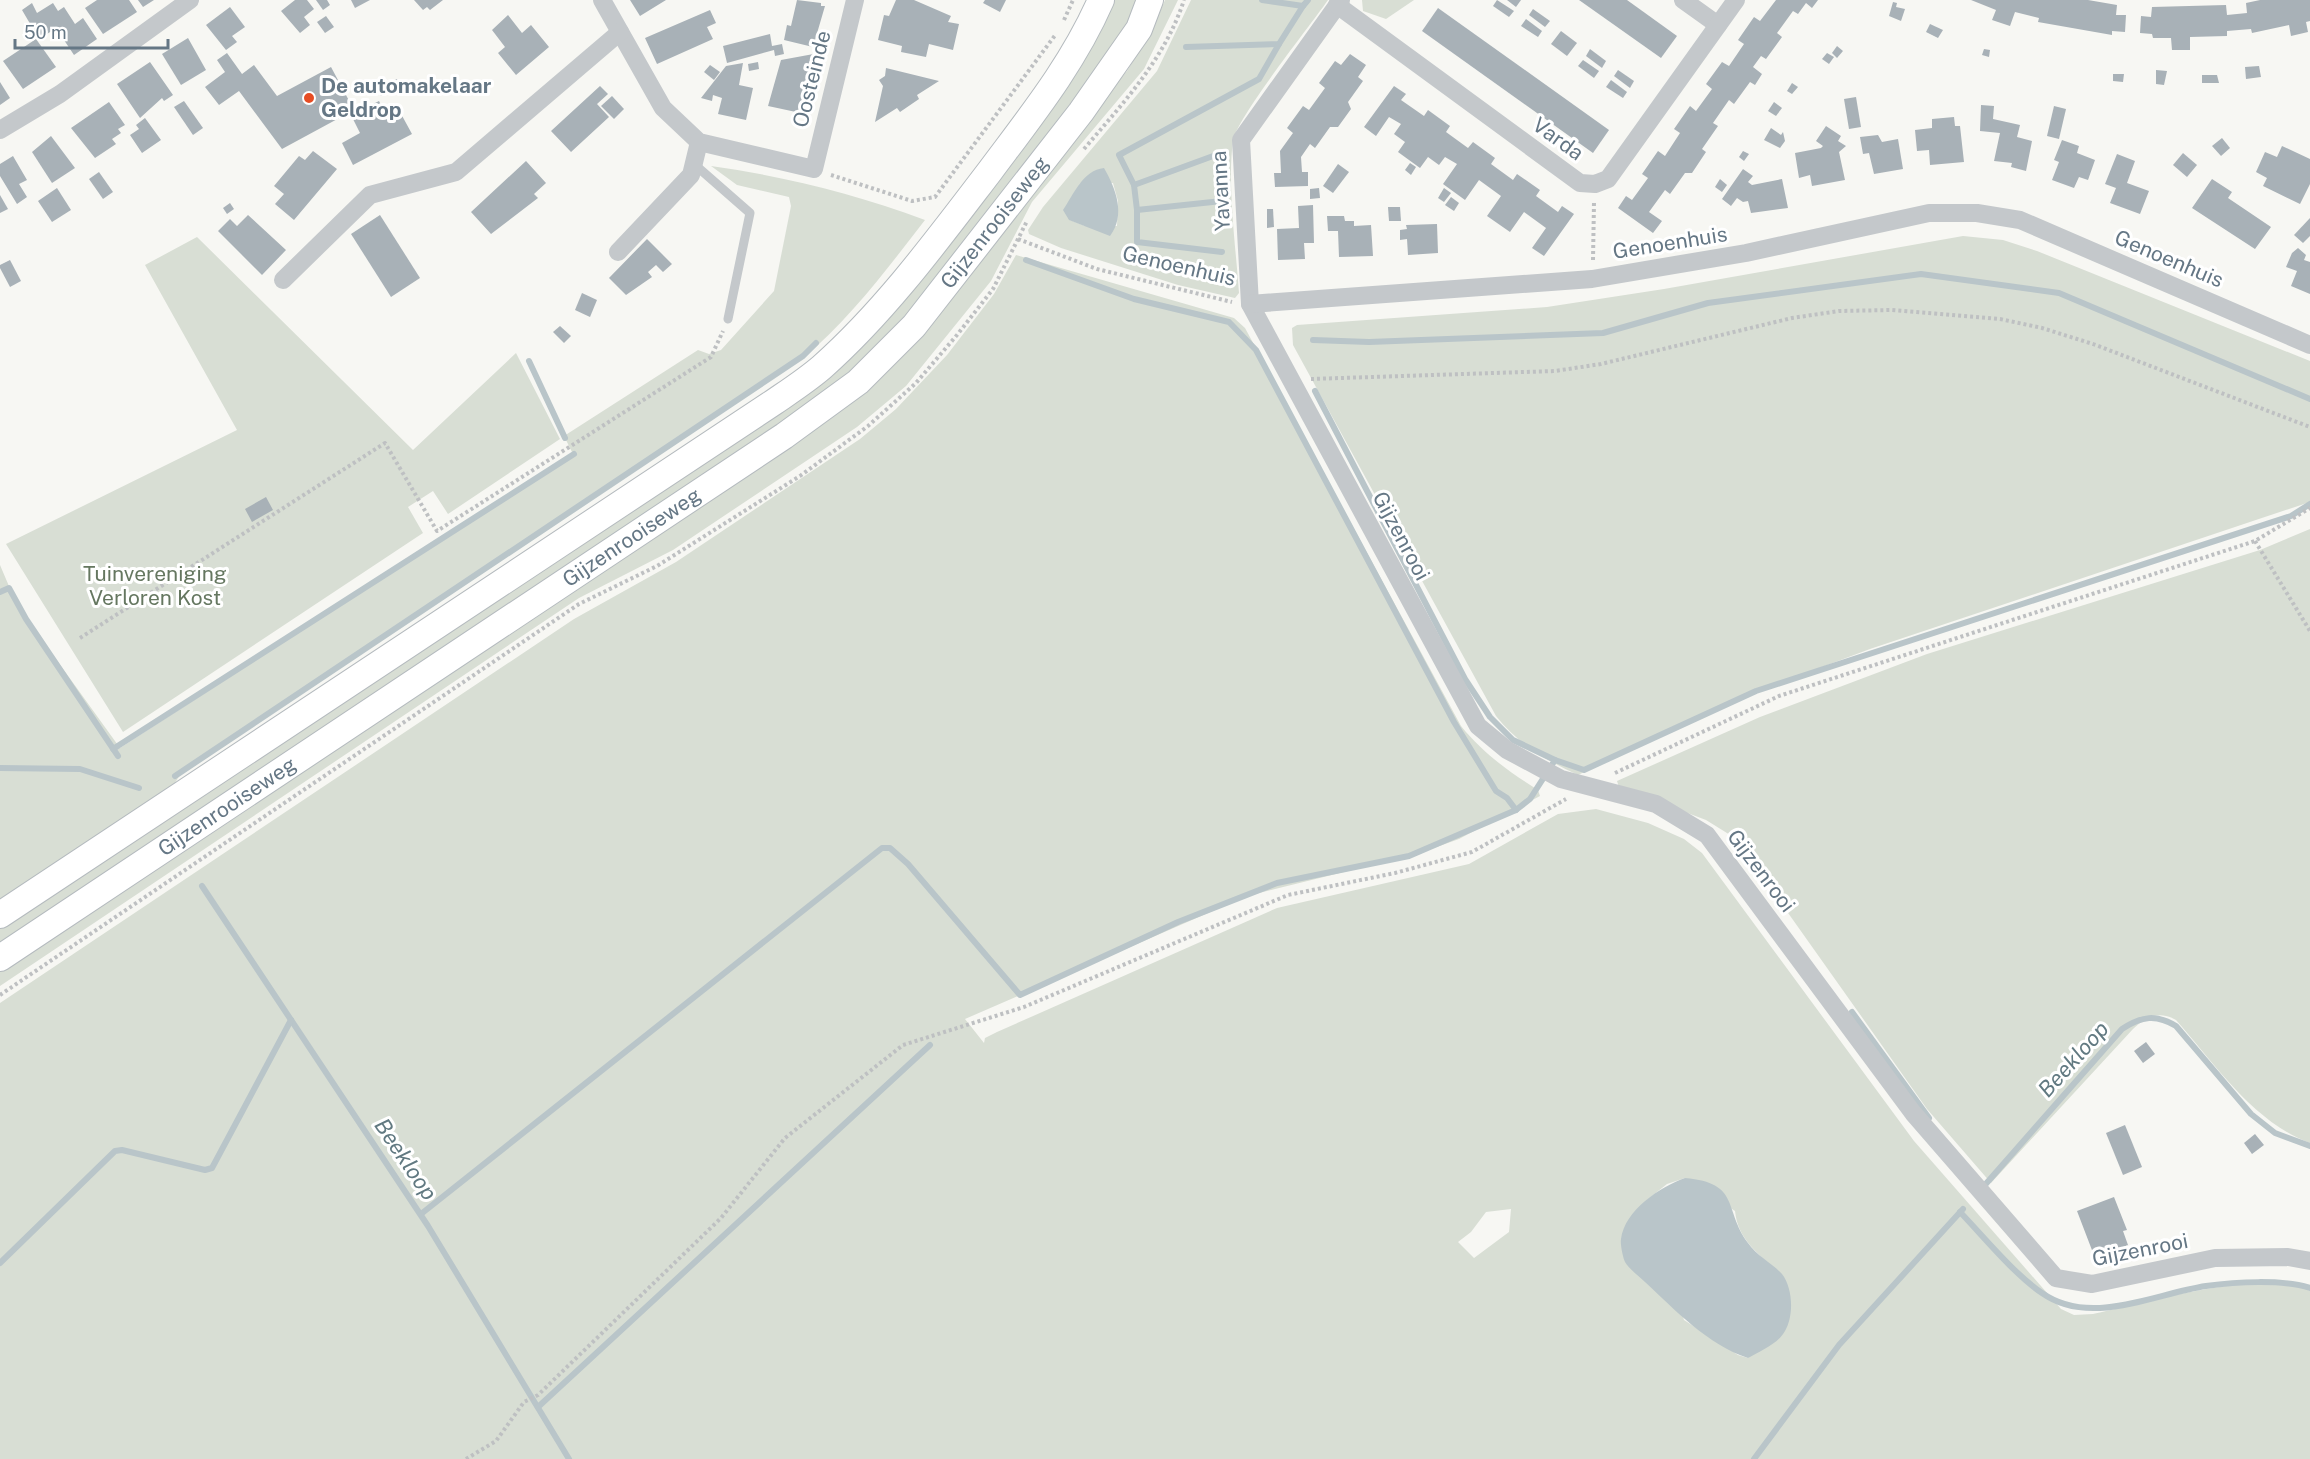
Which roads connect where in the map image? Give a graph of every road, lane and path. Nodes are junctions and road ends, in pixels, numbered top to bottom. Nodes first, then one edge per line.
1 (190, 0) edge
2 (602, 0) edge
3 (855, 0) edge
4 (1072, 0) edge
5 (1101, 0) edge
6 (1150, 0) edge
7 (1683, 0) edge
8 (1736, 0) edge
9 (1339, 3) edge
10 (1718, 25) junction
11 (620, 32) junction
12 (0, 130) edge
13 (699, 142) junction
14 (694, 164) junction
15 (814, 169) junction
16 (1595, 184) junction
17 (1018, 239) dead end
18 (618, 252) dead end
19 (1593, 279) junction
20 (283, 280) dead end
21 (1250, 304) junction
22 (728, 319) joint
23 (2310, 345) edge
24 (1290, 379) junction
25 (2310, 427) edge
26 (2310, 508) edge
27 (2255, 541) junction
28 (2310, 631) edge
29 (80, 638) dead end
30 (1588, 786) junction
31 (0, 915) edge
32 (0, 958) edge
33 (2310, 1261) edge
34 (466, 1459) edge

1 - 12 street
2 - 11 street
3 - 15 street, Oosteinde
4 - 15 path
5 - 31 main road, Gijzenrooiseweg
6 - 32 main road, Gijzenrooiseweg
7 - 10 street
8 - 10 street, Varda
9 - 16 street, Varda
9 - 21 street, Yavanna
10 - 16 street, Varda
11 - 13 street
11 - 20 street
13 - 14 street
13 - 15 street
14 - 18 street
14 - 22 lane
16 - 19 path
17 - 21 path, Genoenhuis
19 - 21 street, Genoenhuis
19 - 23 street, Genoenhuis
21 - 24 street, Gijzenrooi
22 - 29 path
24 - 25 path
24 - 30 street, Gijzenrooi
26 - 27 path
27 - 28 path
27 - 30 path
30 - 33 street, Gijzenrooi
30 - 34 path

